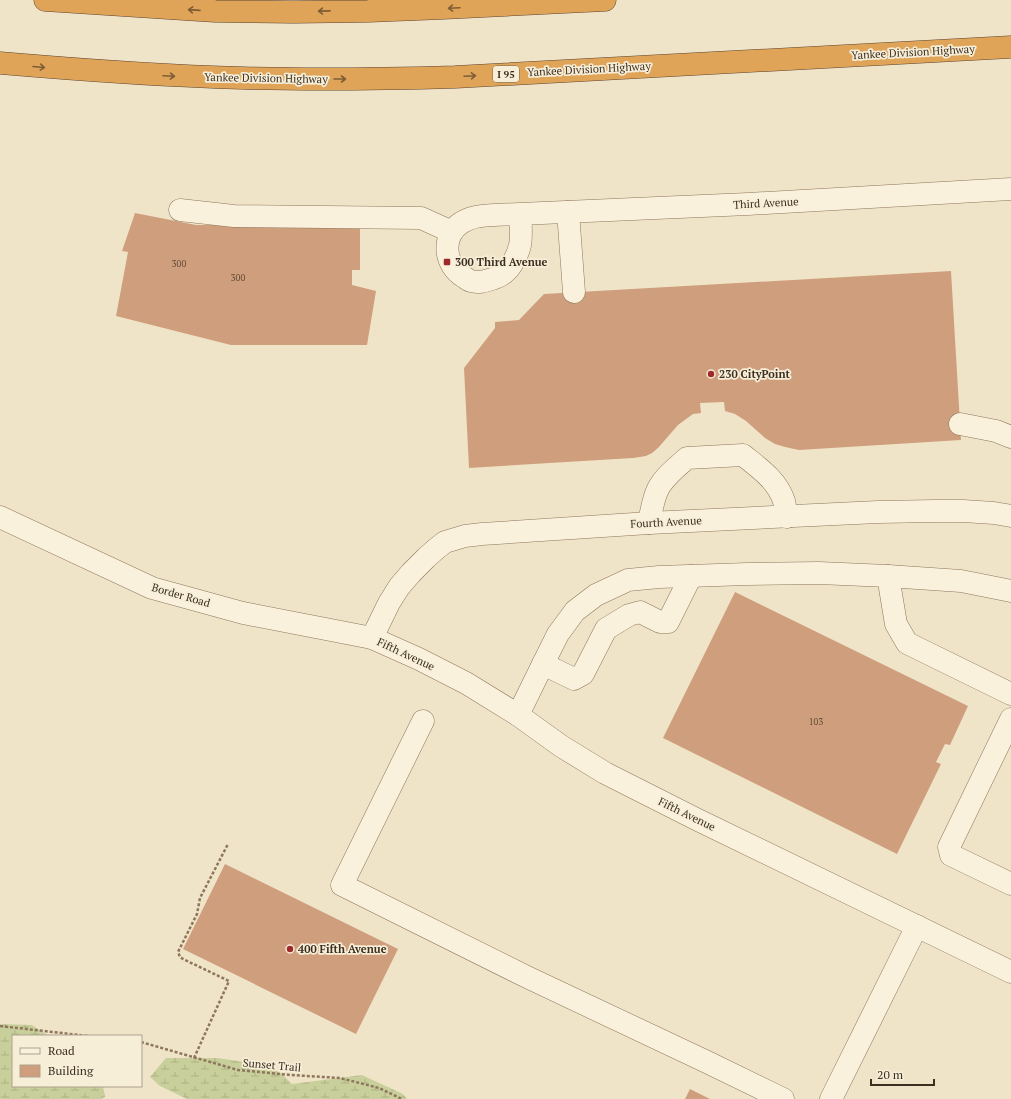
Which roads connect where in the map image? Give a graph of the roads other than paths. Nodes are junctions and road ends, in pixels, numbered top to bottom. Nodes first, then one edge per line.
1 (45, 0) edge
2 (605, 0) edge
3 (1011, 47) edge
4 (0, 63) edge
5 (1011, 189) edge
6 (180, 210) dead end
7 (568, 212) junction
8 (521, 214) junction
9 (452, 232) junction
10 (574, 292) dead end
11 (960, 424) dead end
12 (1011, 437) edge
13 (1011, 516) edge
14 (0, 517) edge
15 (787, 517) junction
16 (649, 523) junction
17 (691, 576) junction
18 (888, 576) junction
19 (1011, 591) edge
20 (372, 638) junction
21 (543, 664) junction
22 (1011, 694) edge
23 (518, 715) junction
24 (1011, 719) edge
25 (422, 721) dead end
26 (1011, 884) edge
27 (917, 926) junction
28 (1011, 972) edge
29 (783, 1099) edge
30 (830, 1099) edge

2 -> 1 highway
4 -> 3 highway, Yankee Division Highway / I 95
5 - 7 street, Third Avenue
6 - 9 street
7 - 8 street, Third Avenue
7 - 10 street
8 - 9 street, Third Avenue
8 - 9 street
11 - 12 street
13 - 15 street, Fourth Avenue
14 - 20 street, Border Road
15 - 16 street, Fourth Avenue
15 - 16 street
16 - 20 street, Fourth Avenue
17 - 18 street
17 - 21 street
17 - 21 street
18 - 19 street
18 - 22 street
20 - 23 street, Fifth Avenue
21 - 23 street
23 - 27 street, Fifth Avenue
24 - 26 street
25 - 29 street
27 - 28 street, Fifth Avenue
27 - 30 street

